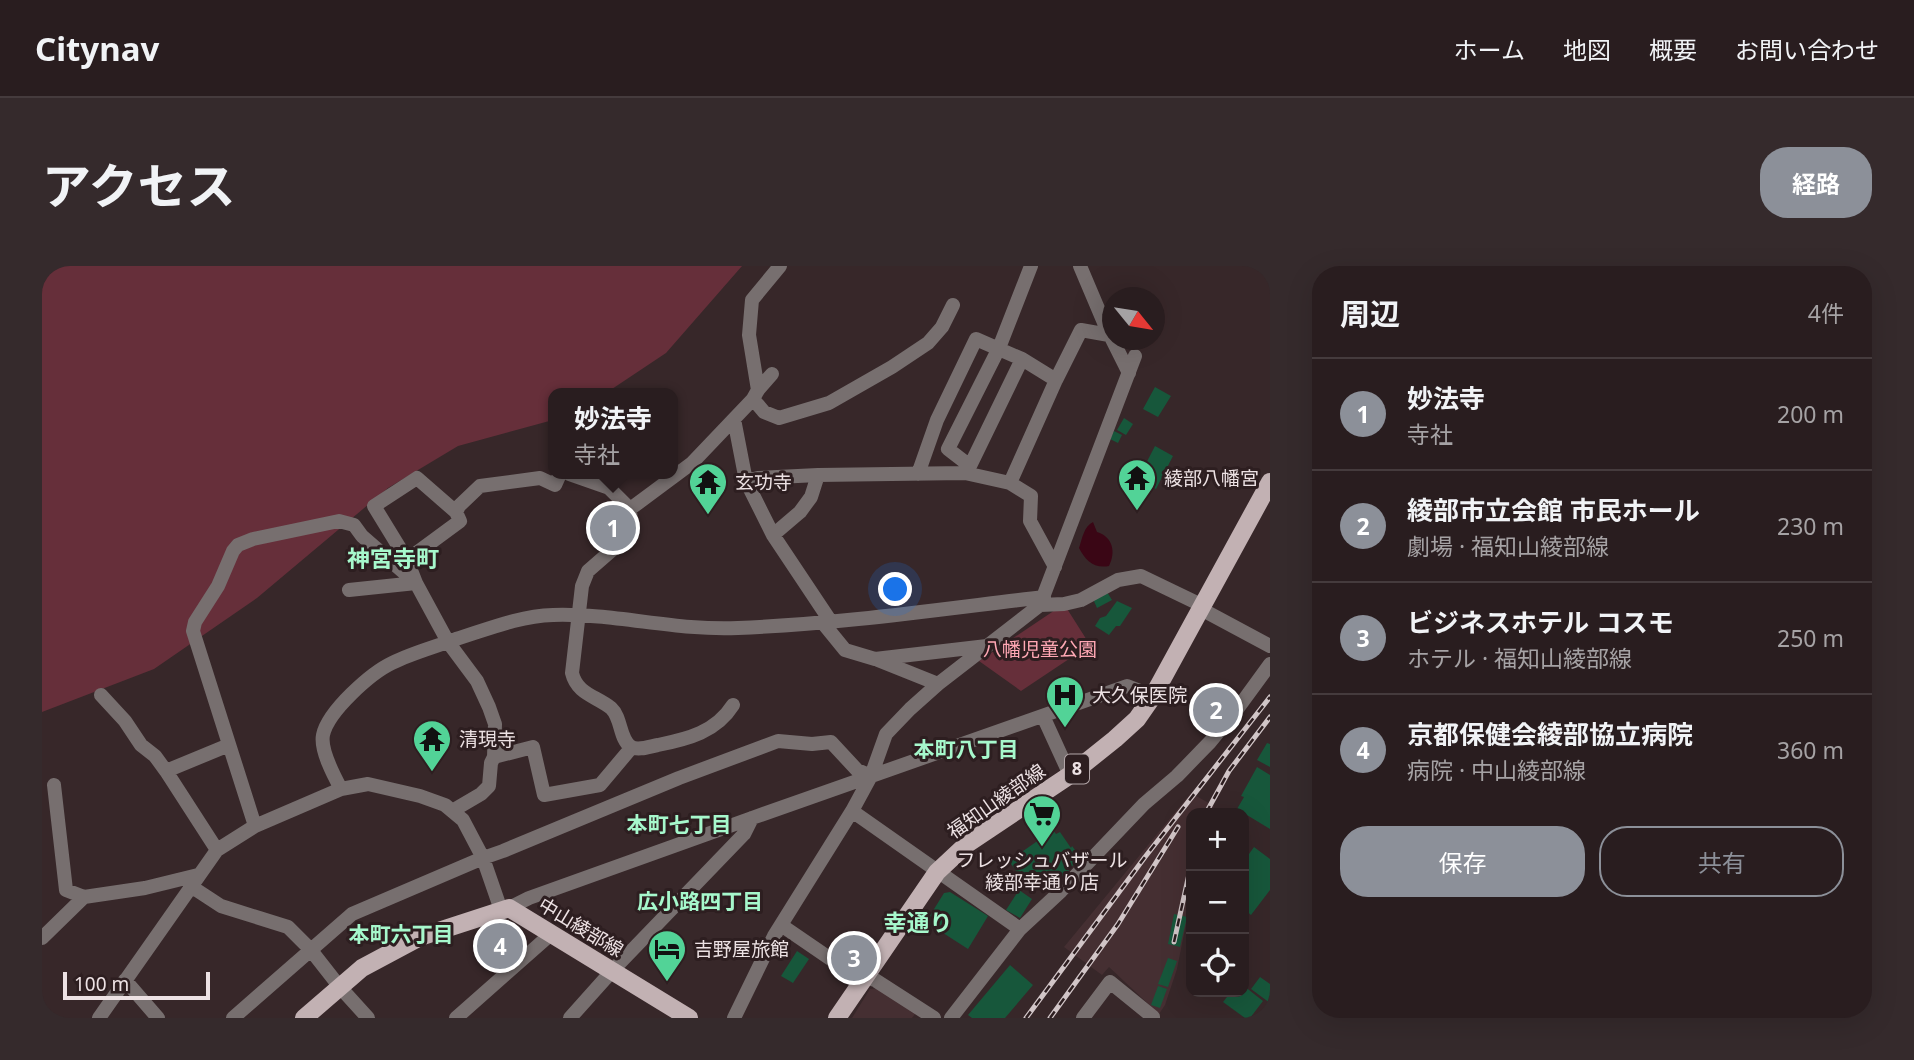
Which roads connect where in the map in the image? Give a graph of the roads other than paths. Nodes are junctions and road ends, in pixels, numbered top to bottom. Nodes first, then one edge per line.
1 (780, 266) edge
2 (1031, 266) edge
3 (1080, 266) edge
4 (953, 305) dead end
5 (1102, 318) edge
6 (1102, 334) edge
7 (999, 348) junction
8 (1117, 350) edge
9 (1135, 356) dead end
10 (1022, 359) junction
11 (1129, 373) junction
12 (772, 374) dead end
13 (1056, 380) junction
14 (755, 395) junction
15 (734, 419) junction
16 (967, 469) junction
17 (678, 473) edge
18 (918, 474) junction
19 (818, 475) junction
20 (558, 479) edge
21 (583, 479) edge
22 (670, 479) edge
23 (746, 481) junction
24 (1270, 482) edge
25 (1010, 483) junction
26 (630, 509) junction
27 (456, 512) junction
28 (773, 535) junction
29 (407, 560) junction
30 (1055, 567) junction
31 (416, 583) junction
32 (349, 590) dead end
33 (1042, 601) junction
34 (1201, 609) junction
35 (578, 616) junction
36 (827, 622) junction
37 (448, 642) junction
38 (988, 646) junction
39 (1270, 646) edge
40 (875, 659) junction
41 (1270, 664) edge
42 (938, 684) junction
43 (101, 695) dead end
44 (1153, 696) junction
45 (733, 705) dead end
46 (1043, 716) junction
47 (229, 745) junction
48 (632, 747) junction
49 (494, 757) junction
50 (166, 771) junction
51 (1070, 775) junction
52 (872, 776) junction
53 (54, 785) dead end
54 (341, 789) junction
55 (452, 811) junction
56 (852, 811) junction
57 (752, 818) junction
58 (255, 826) junction
59 (217, 850) junction
60 (483, 858) junction
61 (937, 872) junction
62 (195, 881) junction
63 (84, 897) junction
64 (505, 909) junction
65 (781, 925) junction
66 (1020, 929) junction
67 (551, 934) junction
68 (42, 938) edge
69 (310, 949) junction
70 (612, 971) junction
71 (863, 977) junction
72 (125, 980) junction
73 (339, 986) junction
74 (1153, 1017) edge
75 (99, 1018) edge
76 (158, 1018) edge
77 (233, 1018) edge
78 (304, 1018) edge
79 (368, 1018) edge
80 (456, 1018) edge
81 (570, 1018) edge
82 (689, 1018) edge
83 (734, 1018) edge
84 (837, 1018) edge
85 (934, 1018) edge
86 (950, 1018) edge
87 (1083, 1018) edge

1 - 14 street
2 - 7 street
3 - 5 street
4 - 14 street
6 - 13 street
7 - 10 street
7 - 16 street
7 - 18 street
8 - 11 street
9 - 11 street
10 - 13 street
10 - 16 street
11 - 30 street
12 - 14 street
13 - 25 street
14 - 15 street
15 - 17 street
15 - 23 street
16 - 18 street
16 - 25 street
18 - 19 street
19 - 23 street
19 - 28 street
20 - 27 street
21 - 26 street
22 - 26 street
23 - 28 street
24 - 34 main road, 福知山綾部線 / 8
25 - 30 street
26 - 35 street
27 - 29 street
27 - 29 street
28 - 36 street
29 - 31 street
30 - 33 street
31 - 32 street
31 - 37 street
31 - 47 street
33 - 34 street
33 - 36 street
33 - 38 street
34 - 39 street
34 - 44 main road, 福知山綾部線 / 8
35 - 36 street
35 - 37 street
35 - 48 street
36 - 40 street
37 - 49 street
37 - 54 street
38 - 40 street
38 - 42 street
40 - 42 street
41 - 66 street
42 - 52 street
43 - 50 street
44 - 46 street
44 - 51 main road, 福知山綾部線 / 8
45 - 48 street
46 - 51 street
46 - 52 street
47 - 50 street
47 - 58 street
48 - 49 street
49 - 55 street
50 - 59 street
51 - 61 main road, 福知山綾部線 / 8
52 - 56 street
52 - 57 street
52 - 60 street
53 - 63 street
54 - 55 street
54 - 58 street
55 - 60 street
56 - 61 street
56 - 65 street
57 - 64 street
57 - 70 street
58 - 59 street
59 - 62 street
60 - 64 street
60 - 69 street
61 - 66 street
61 - 71 main road, 福知山綾部線 / 8
62 - 63 street
62 - 69 street
62 - 72 street
63 - 68 street
64 - 67 main road, 中山綾部線
64 - 73 main road
65 - 71 street
65 - 83 street
66 - 86 street
67 - 70 main road, 中山綾部線
67 - 80 street
69 - 73 street
69 - 77 street
70 - 81 street
70 - 82 main road, 中山綾部線
71 - 84 main road, 福知山綾部線 / 8
71 - 85 street
72 - 75 street
72 - 76 street
73 - 78 main road
73 - 79 street
74 - 87 street

